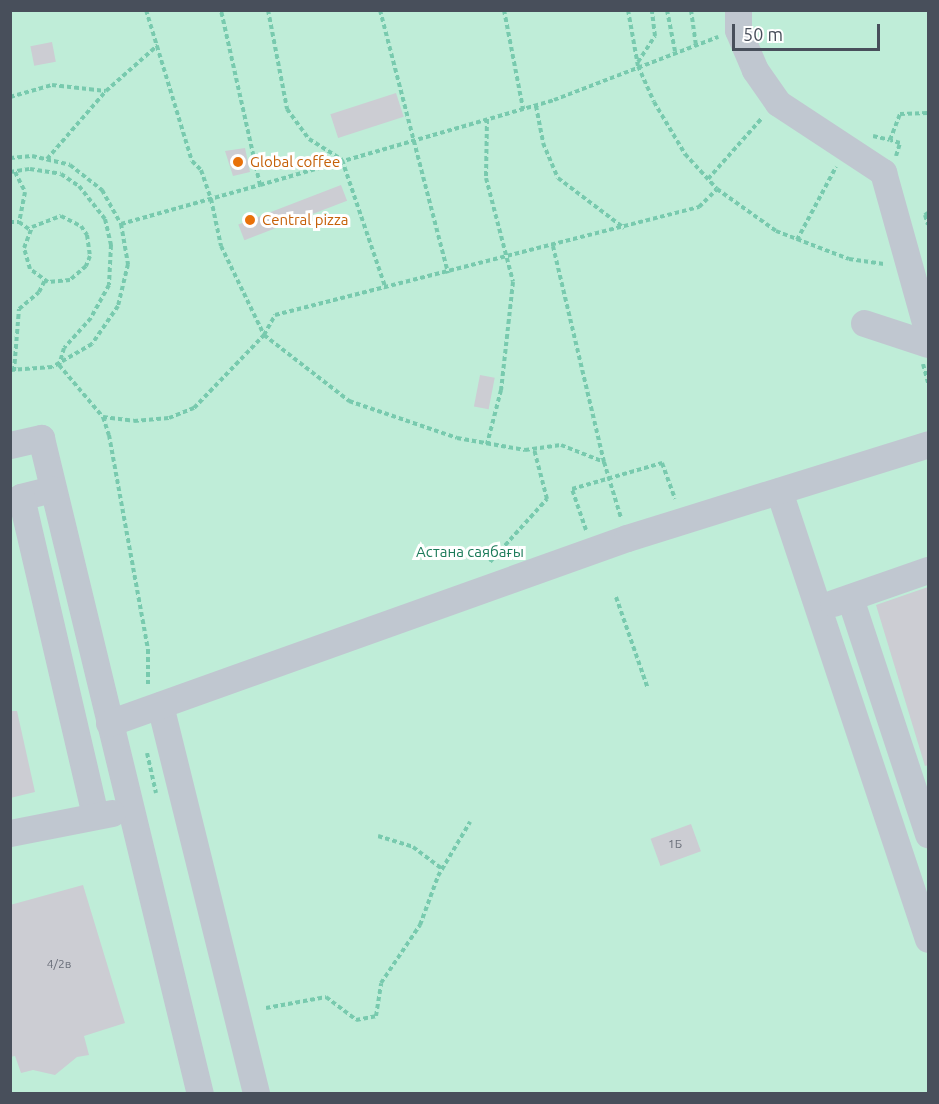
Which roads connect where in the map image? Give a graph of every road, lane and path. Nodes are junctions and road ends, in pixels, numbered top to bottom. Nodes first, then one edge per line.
1 (146, 10) edge
2 (221, 10) edge
3 (268, 10) edge
4 (380, 10) edge
5 (504, 10) edge
6 (628, 10) edge
7 (652, 10) edge
8 (667, 10) edge
9 (691, 10) edge
10 (738, 10) edge
11 (725, 34) dead end
12 (696, 44) junction
13 (158, 45) junction
14 (675, 51) junction
15 (638, 66) junction
16 (106, 91) junction
17 (10, 97) edge
18 (536, 106) junction
19 (523, 109) junction
20 (768, 111) dead end
21 (487, 119) junction
22 (863, 134) dead end
23 (414, 138) junction
24 (890, 140) dead end
25 (10, 158) edge
26 (47, 159) junction
27 (840, 159) dead end
28 (342, 160) junction
29 (13, 172) edge
30 (708, 179) junction
31 (260, 185) junction
32 (717, 189) junction
33 (211, 199) junction
34 (928, 213) edge
35 (10, 222) edge
36 (20, 222) junction
37 (122, 224) junction
38 (928, 225) edge
39 (624, 228) junction
40 (30, 230) junction
41 (797, 240) junction
42 (553, 246) junction
43 (889, 255) dead end
44 (448, 273) junction
45 (45, 280) junction
46 (386, 289) junction
47 (864, 322) dead end
48 (928, 333) edge
49 (264, 335) junction
50 (928, 344) edge
51 (59, 365) junction
52 (12, 370) edge
53 (103, 417) junction
54 (487, 444) junction
55 (928, 444) edge
56 (10, 445) edge
57 (534, 449) junction
58 (604, 462) junction
59 (609, 478) junction
60 (52, 489) junction
61 (778, 491) junction
62 (679, 508) dead end
63 (587, 533) dead end
64 (627, 538) junction
65 (490, 563) dead end
66 (928, 570) edge
67 (616, 597) dead end
68 (849, 598) junction
69 (816, 609) junction
70 (648, 689) dead end
71 (154, 706) junction
72 (110, 723) junction
73 (147, 747) dead end
74 (158, 803) dead end
75 (130, 808) junction
76 (95, 816) junction
77 (470, 822) dead end
78 (10, 833) edge
79 (928, 834) edge
80 (378, 836) dead end
81 (442, 869) junction
82 (928, 939) edge
83 (266, 1008) dead end
84 (200, 1094) edge
85 (256, 1094) edge

1 - 13 path
2 - 31 path
3 - 28 path
4 - 23 path
5 - 19 path
6 - 15 path
7 - 15 path
8 - 14 path
9 - 12 path
10 - 48 lane
11 - 12 path
12 - 14 path
13 - 16 path
13 - 33 path
14 - 15 path
15 - 18 path
15 - 30 path
16 - 17 path
16 - 26 path
18 - 19 path
18 - 39 path
19 - 21 path
20 - 30 path
21 - 23 path
21 - 54 path
22 - 24 path
23 - 28 path
23 - 44 path
25 - 26 path
26 - 37 path
27 - 41 path
28 - 31 path
28 - 46 path
29 - 36 path
29 - 51 path
30 - 32 path
31 - 33 path
32 - 39 path
32 - 41 path
33 - 37 path
33 - 49 path
34 - 38 path
35 - 36 path
36 - 40 path
37 - 51 path
39 - 42 path
40 - 45 path
40 - 45 path
41 - 43 path
42 - 44 path
42 - 58 path
44 - 46 path
45 - 52 path
46 - 49 path
47 - 50 lane
49 - 53 path
49 - 54 path
51 - 52 path
51 - 53 path
53 - 71 path
54 - 57 path
55 - 61 lane
56 - 60 lane
57 - 58 path
57 - 65 path
58 - 59 path
59 - 62 path
59 - 63 path
59 - 64 path
60 - 72 lane
60 - 76 lane
61 - 64 lane
61 - 69 lane
64 - 71 lane
66 - 68 lane
67 - 70 path
68 - 69 lane
68 - 79 lane
69 - 82 lane
71 - 72 lane
71 - 85 lane
72 - 75 lane
73 - 74 path
75 - 76 lane
75 - 84 lane
76 - 78 lane
77 - 81 path
80 - 81 path
81 - 83 path

